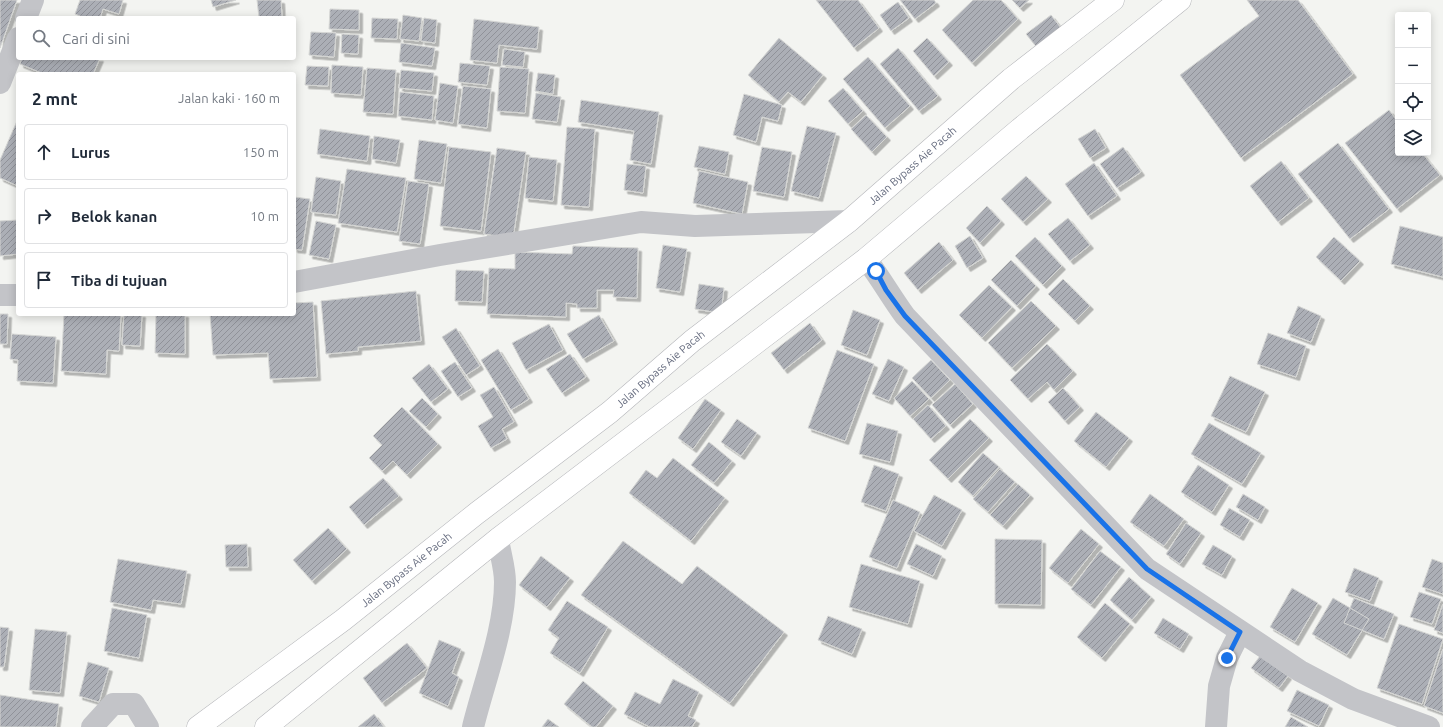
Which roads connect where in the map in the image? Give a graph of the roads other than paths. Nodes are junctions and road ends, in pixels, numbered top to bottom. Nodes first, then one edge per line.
1 (33, 0) edge
2 (1113, 0) edge
3 (1180, 0) edge
4 (27, 16) edge
5 (16, 43) edge
6 (0, 83) edge
7 (849, 221) junction
8 (866, 259) junction
9 (296, 282) edge
10 (0, 295) edge
11 (16, 295) edge
12 (498, 539) junction
13 (1240, 632) junction
14 (92, 727) edge
15 (148, 727) edge
16 (198, 727) edge
17 (266, 727) edge
18 (473, 727) edge
19 (1216, 727) edge
20 (1429, 727) edge

1 - 4 street
2 - 7 highway, Jalan Bypass Aie Pacah
3 - 8 highway
5 - 6 street
7 - 9 street
7 - 16 highway, Jalan Bypass Aie Pacah
8 - 12 highway
8 - 13 street
10 - 11 street
12 - 17 highway
12 - 18 street
13 - 19 street
13 - 20 street
14 - 15 street

